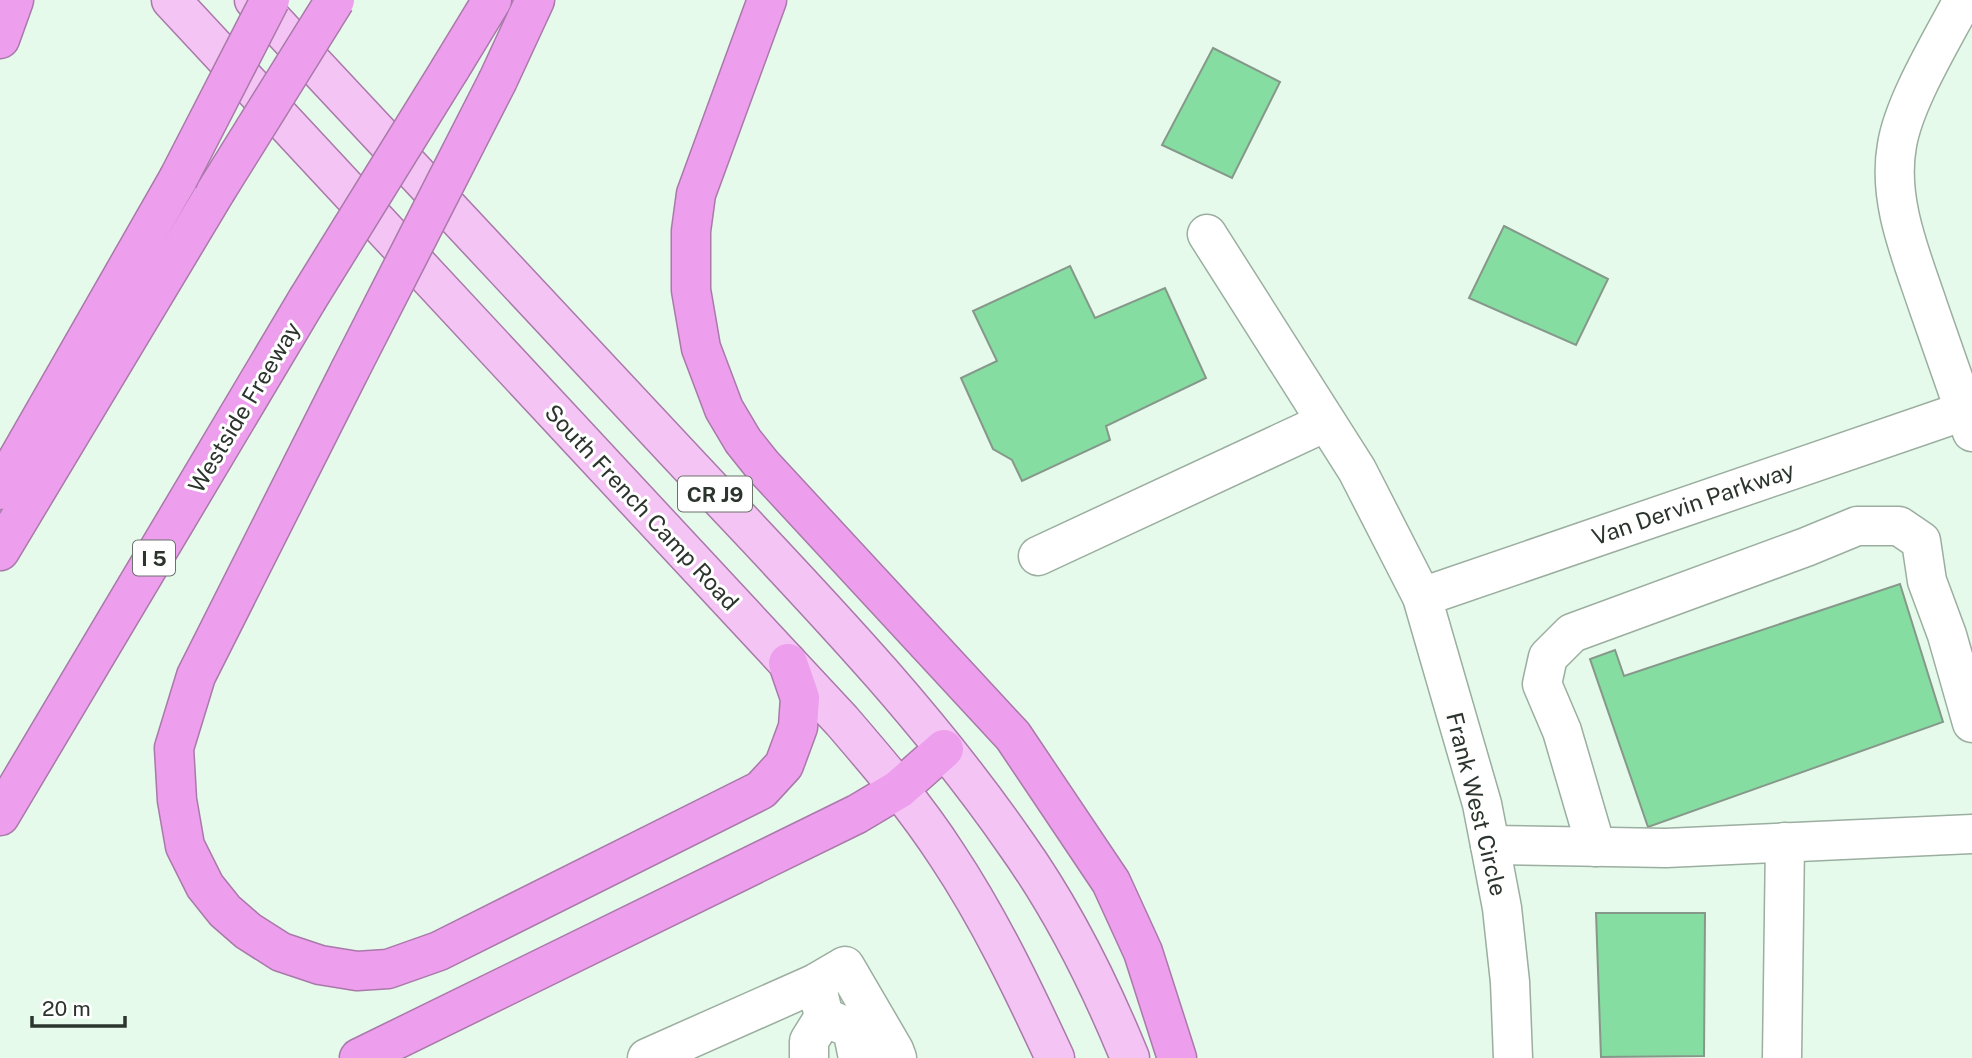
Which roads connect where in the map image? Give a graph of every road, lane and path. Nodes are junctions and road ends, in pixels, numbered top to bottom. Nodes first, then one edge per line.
1 (14, 0) edge
2 (171, 0) edge
3 (254, 0) edge
4 (270, 0) edge
5 (335, 0) edge
6 (492, 0) edge
7 (535, 0) edge
8 (767, 0) edge
9 (1963, 0) edge
10 (0, 39) edge
11 (1207, 234) dead end
12 (1962, 370) edge
13 (1968, 421) edge
14 (1326, 422) junction
15 (0, 490) edge
16 (0, 551) edge
17 (1038, 556) dead end
18 (1422, 597) junction
19 (788, 663) junction
20 (1972, 723) edge
21 (944, 749) junction
22 (899, 789) junction
23 (0, 816) edge
24 (1972, 834) edge
25 (1785, 842) junction
26 (1490, 845) junction
27 (1596, 847) junction
28 (820, 1000) junction
29 (662, 1055) edge
30 (359, 1058) edge
31 (809, 1058) edge
32 (858, 1058) edge
33 (897, 1058) edge
34 (1055, 1058) edge
35 (1130, 1058) edge
36 (1177, 1058) edge
37 (1513, 1058) edge
38 (1782, 1058) edge

1 - 10 highway
2 - 19 main road, South French Camp Road
3 - 21 main road, CR J9
4 - 15 highway, bridge
5 - 16 highway, bridge
6 - 23 highway, Westside Freeway / I 5, bridge
7 - 19 highway, bridge
8 - 36 highway
9 - 12 street
11 - 14 street, Frank West Circle
12 - 13 street
13 - 18 street, Van Dervin Parkway
14 - 17 street
14 - 18 street, Frank West Circle
18 - 26 street, Frank West Circle
19 - 22 main road, South French Camp Road
20 - 27 street
21 - 22 highway
21 - 35 main road, CR J9
22 - 30 highway
22 - 34 main road, South French Camp Road
24 - 25 street
25 - 27 street
25 - 38 street
26 - 27 street
26 - 37 street, Frank West Circle
28 - 29 street
28 - 31 street
28 - 32 street
28 - 33 street

